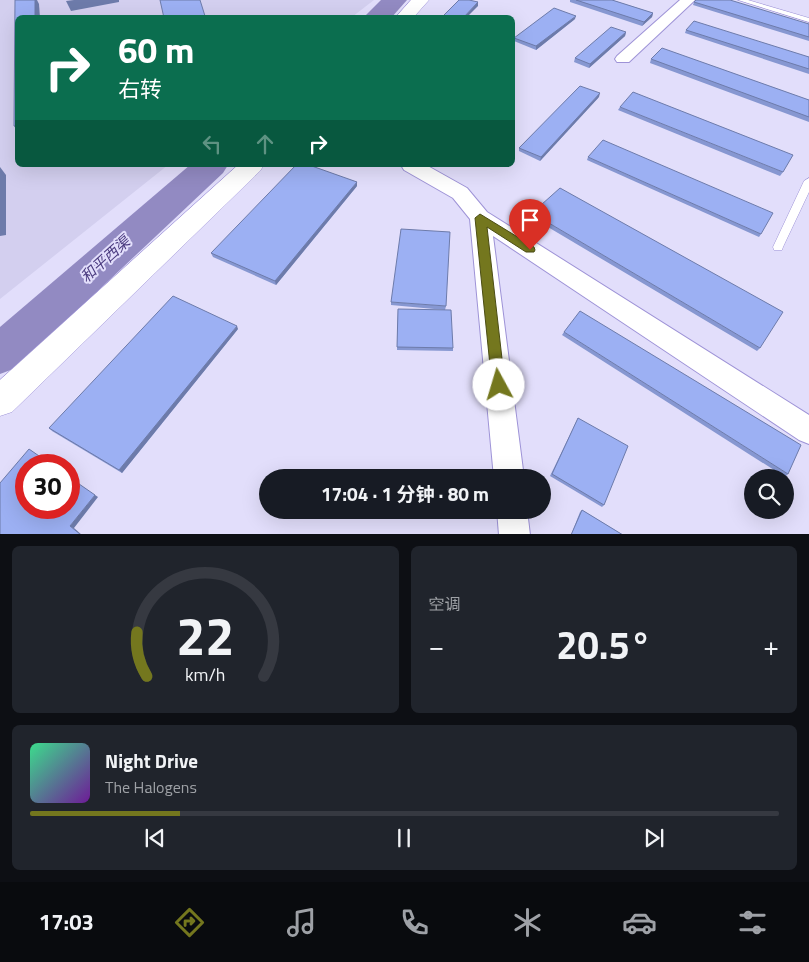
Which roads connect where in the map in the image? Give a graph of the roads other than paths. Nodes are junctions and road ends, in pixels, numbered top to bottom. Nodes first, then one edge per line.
1 (421, 0) edge
2 (688, 0) edge
3 (741, 0) edge
4 (406, 15) edge
5 (809, 20) edge
6 (623, 59) dead end
7 (250, 167) edge
8 (414, 167) edge
9 (809, 181) edge
10 (480, 218) junction
11 (778, 247) dead end
12 (0, 401) edge
13 (809, 431) edge
14 (508, 469) edge
15 (513, 519) edge
16 (515, 534) edge

1 - 4 street
2 - 6 street
3 - 5 lane
7 - 12 street
8 - 10 street
9 - 11 lane
10 - 13 street
10 - 14 street
15 - 16 street

